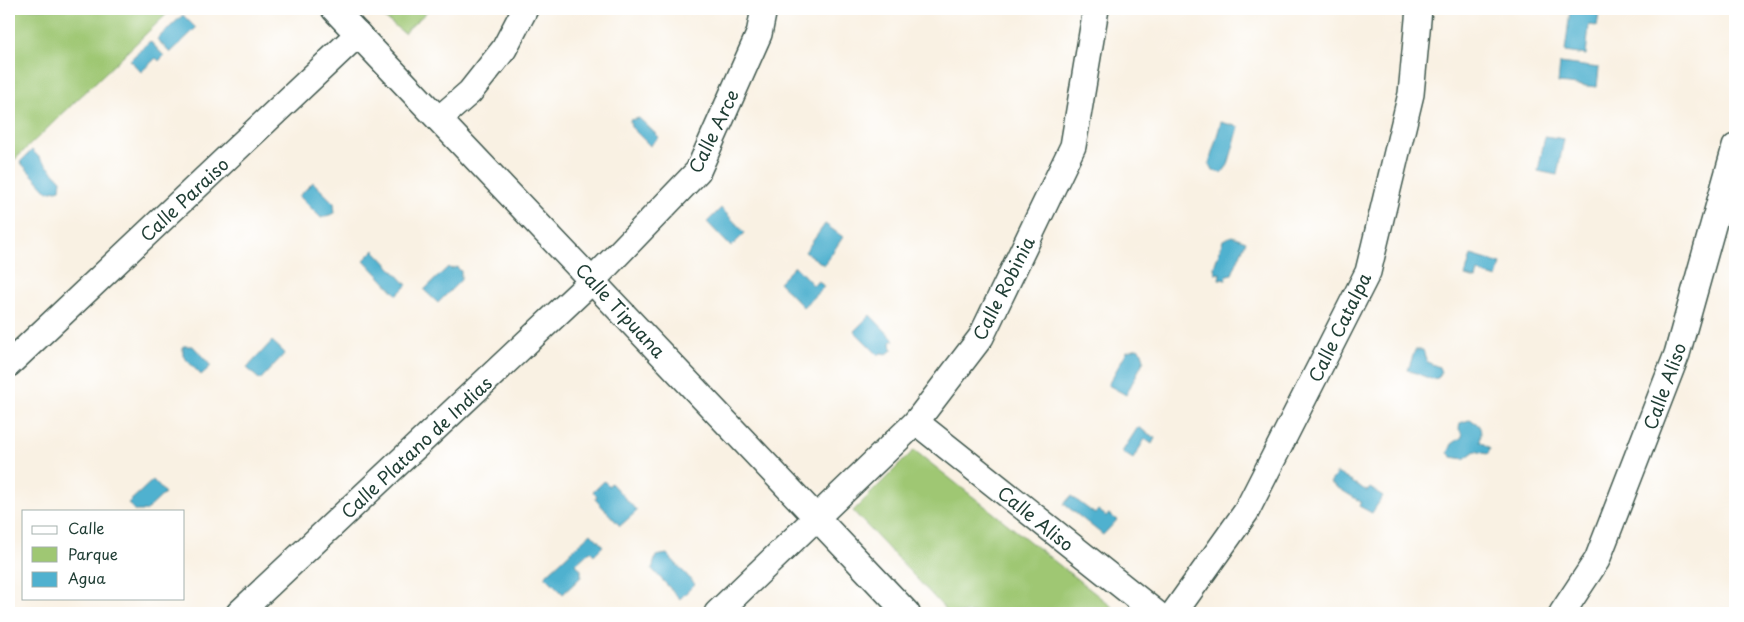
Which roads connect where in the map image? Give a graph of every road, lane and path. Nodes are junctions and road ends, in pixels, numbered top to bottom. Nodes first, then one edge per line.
1 (334, 9) edge
2 (525, 9) edge
3 (764, 9) edge
4 (1096, 9) edge
5 (1419, 9) edge
6 (358, 34) junction
7 (439, 119) junction
8 (1735, 147) edge
9 (593, 280) junction
10 (9, 364) edge
11 (916, 422) junction
12 (816, 516) junction
13 (239, 613) edge
14 (717, 613) edge
15 (908, 613) edge
16 (1156, 613) edge
17 (1174, 613) edge
18 (1562, 613) edge

1 - 6 street, Calle Tipuana
2 - 7 street
3 - 9 street, Calle Arce
4 - 11 street, Calle Robinia
5 - 17 street, Calle Catalpa
6 - 7 street, Calle Tipuana
6 - 10 street, Calle Paraiso
7 - 9 street, Calle Tipuana
8 - 18 street, Calle Aliso
9 - 12 street, Calle Tipuana
9 - 13 street, Calle Platano de Indias
11 - 12 street, Calle Robinia
11 - 16 street, Calle Aliso
12 - 14 street, Calle Robinia
12 - 15 street, Calle Tipuana

